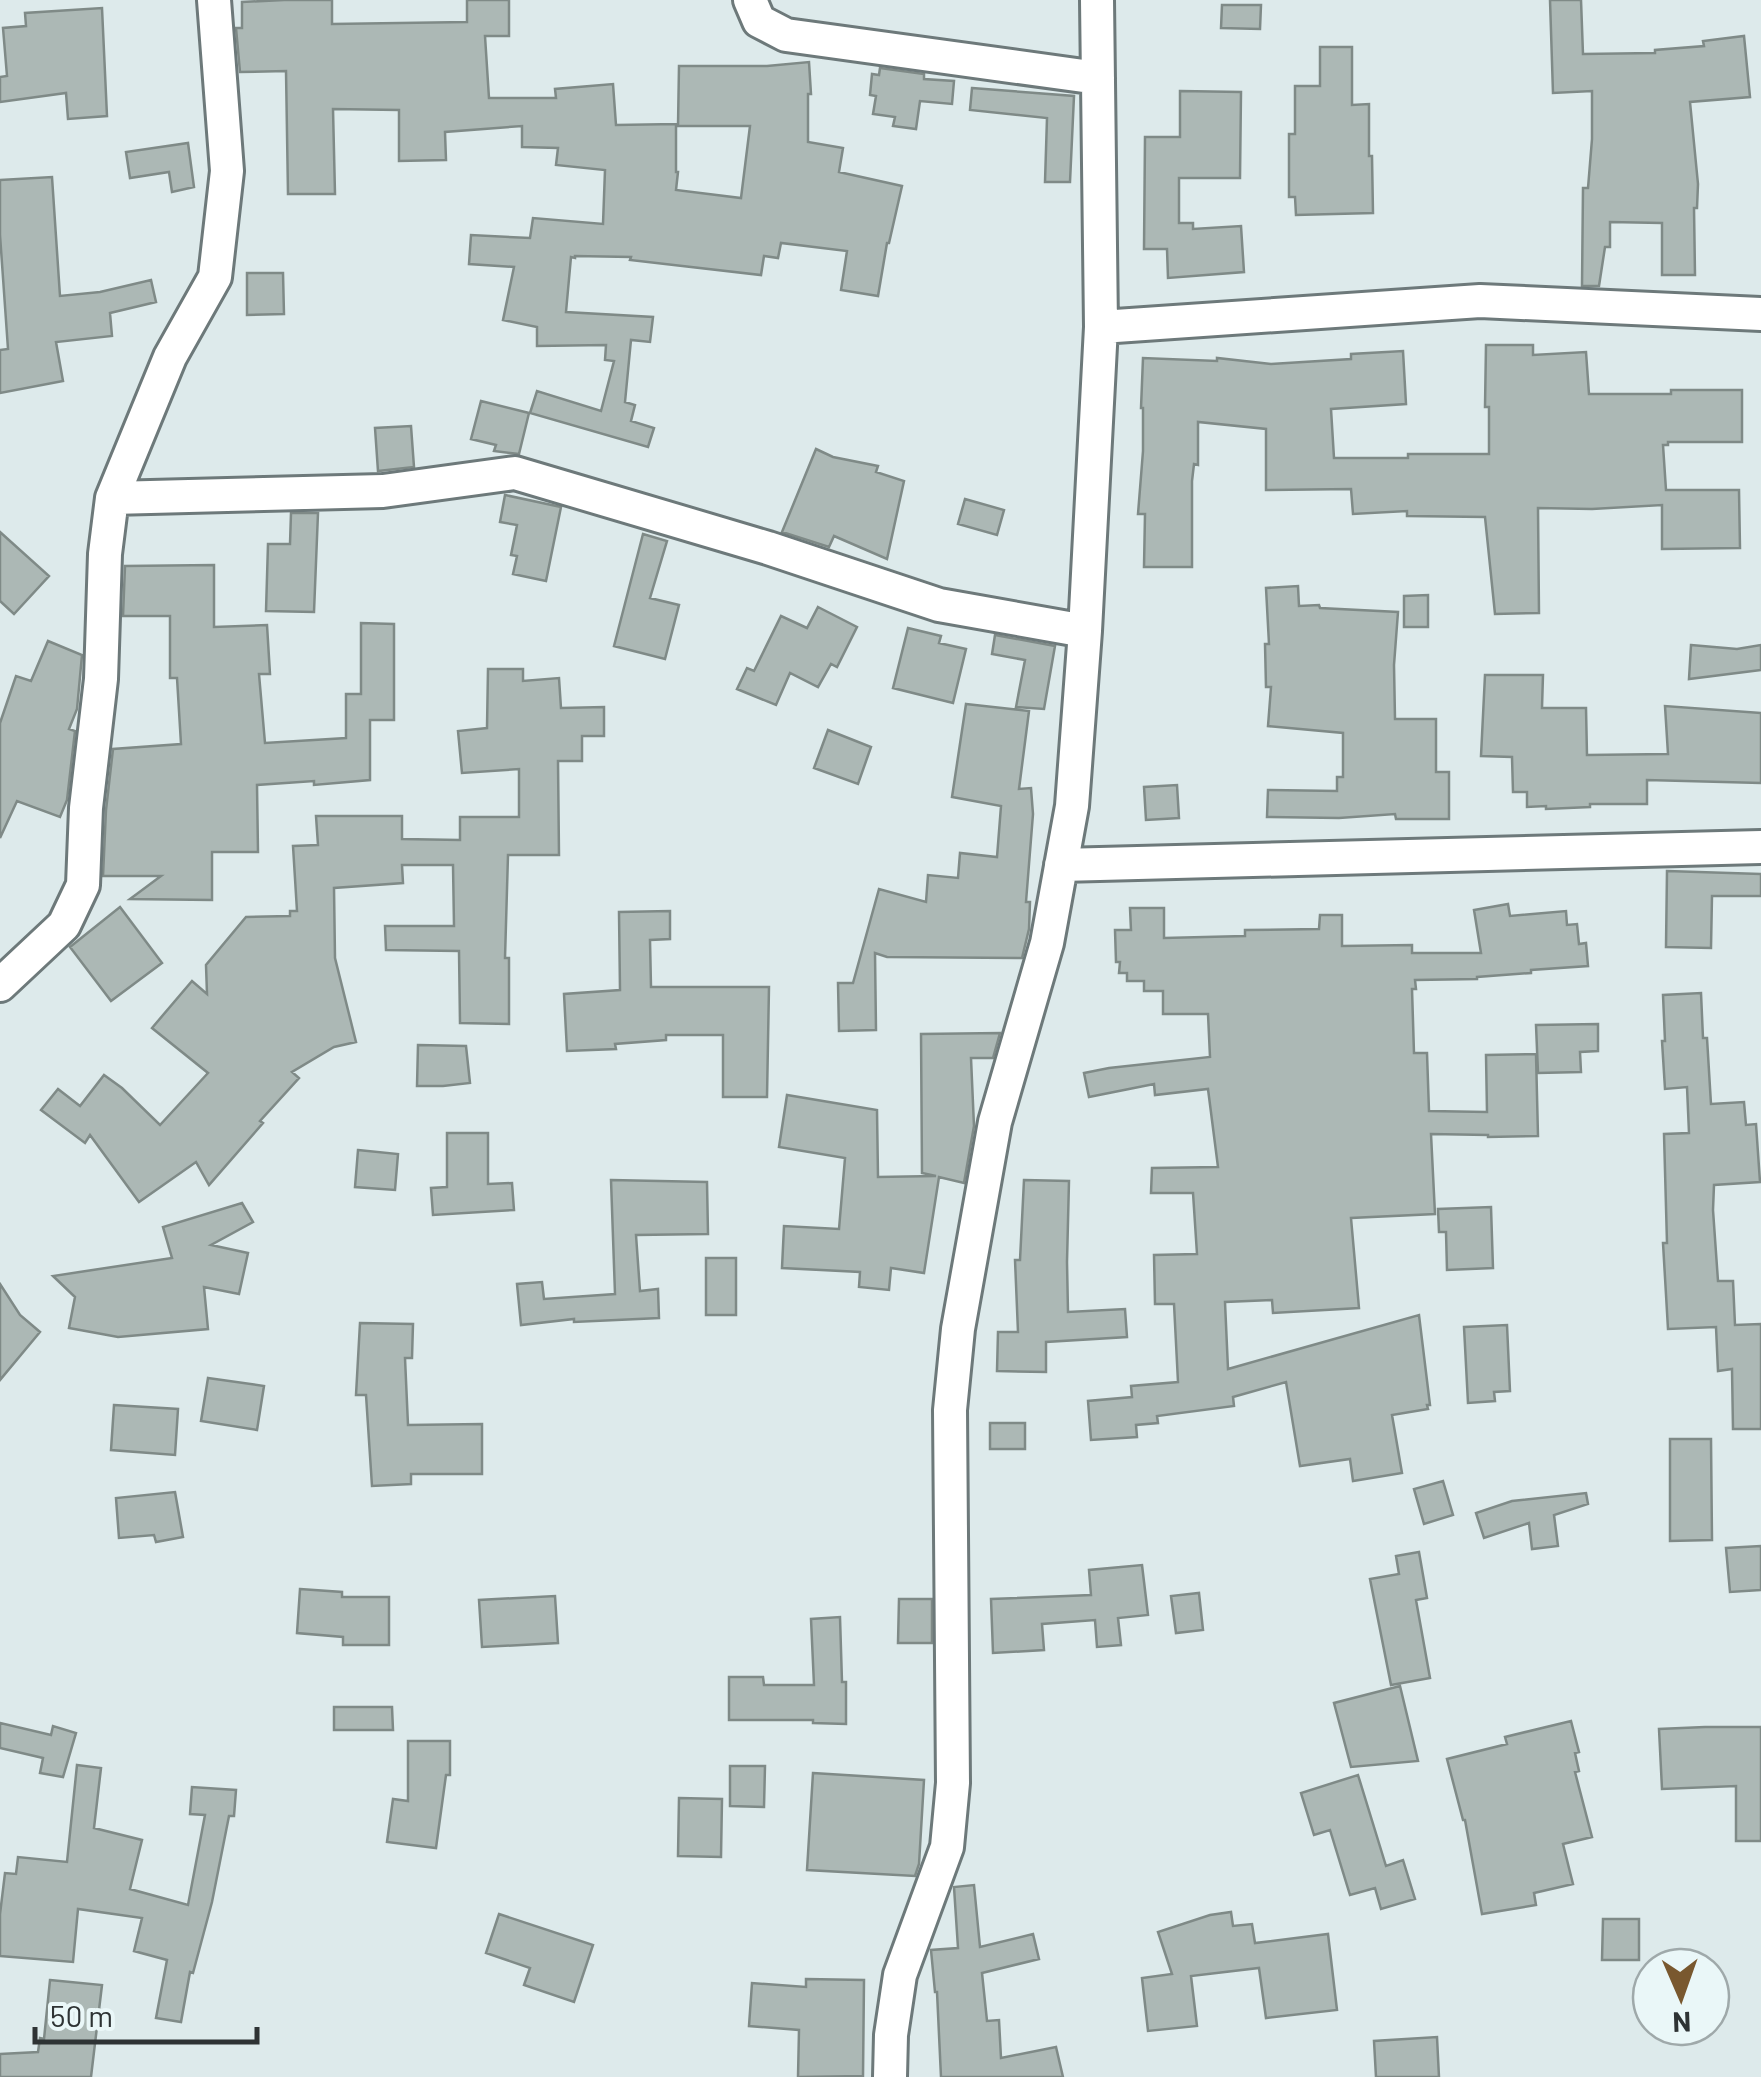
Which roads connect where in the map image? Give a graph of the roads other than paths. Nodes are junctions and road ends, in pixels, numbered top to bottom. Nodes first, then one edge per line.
1 (214, 0) edge
2 (750, 0) edge
3 (1097, 0) edge
4 (1098, 78) junction
5 (1761, 314) edge
6 (1101, 327) junction
7 (112, 498) junction
8 (1085, 631) junction
9 (1761, 847) edge
10 (1061, 865) junction
11 (0, 985) edge
12 (890, 2077) edge

1 - 7 street
2 - 4 street
3 - 4 street
4 - 6 street
5 - 6 street
6 - 8 street
7 - 8 street
7 - 11 street
8 - 10 street
9 - 10 street
10 - 12 street

